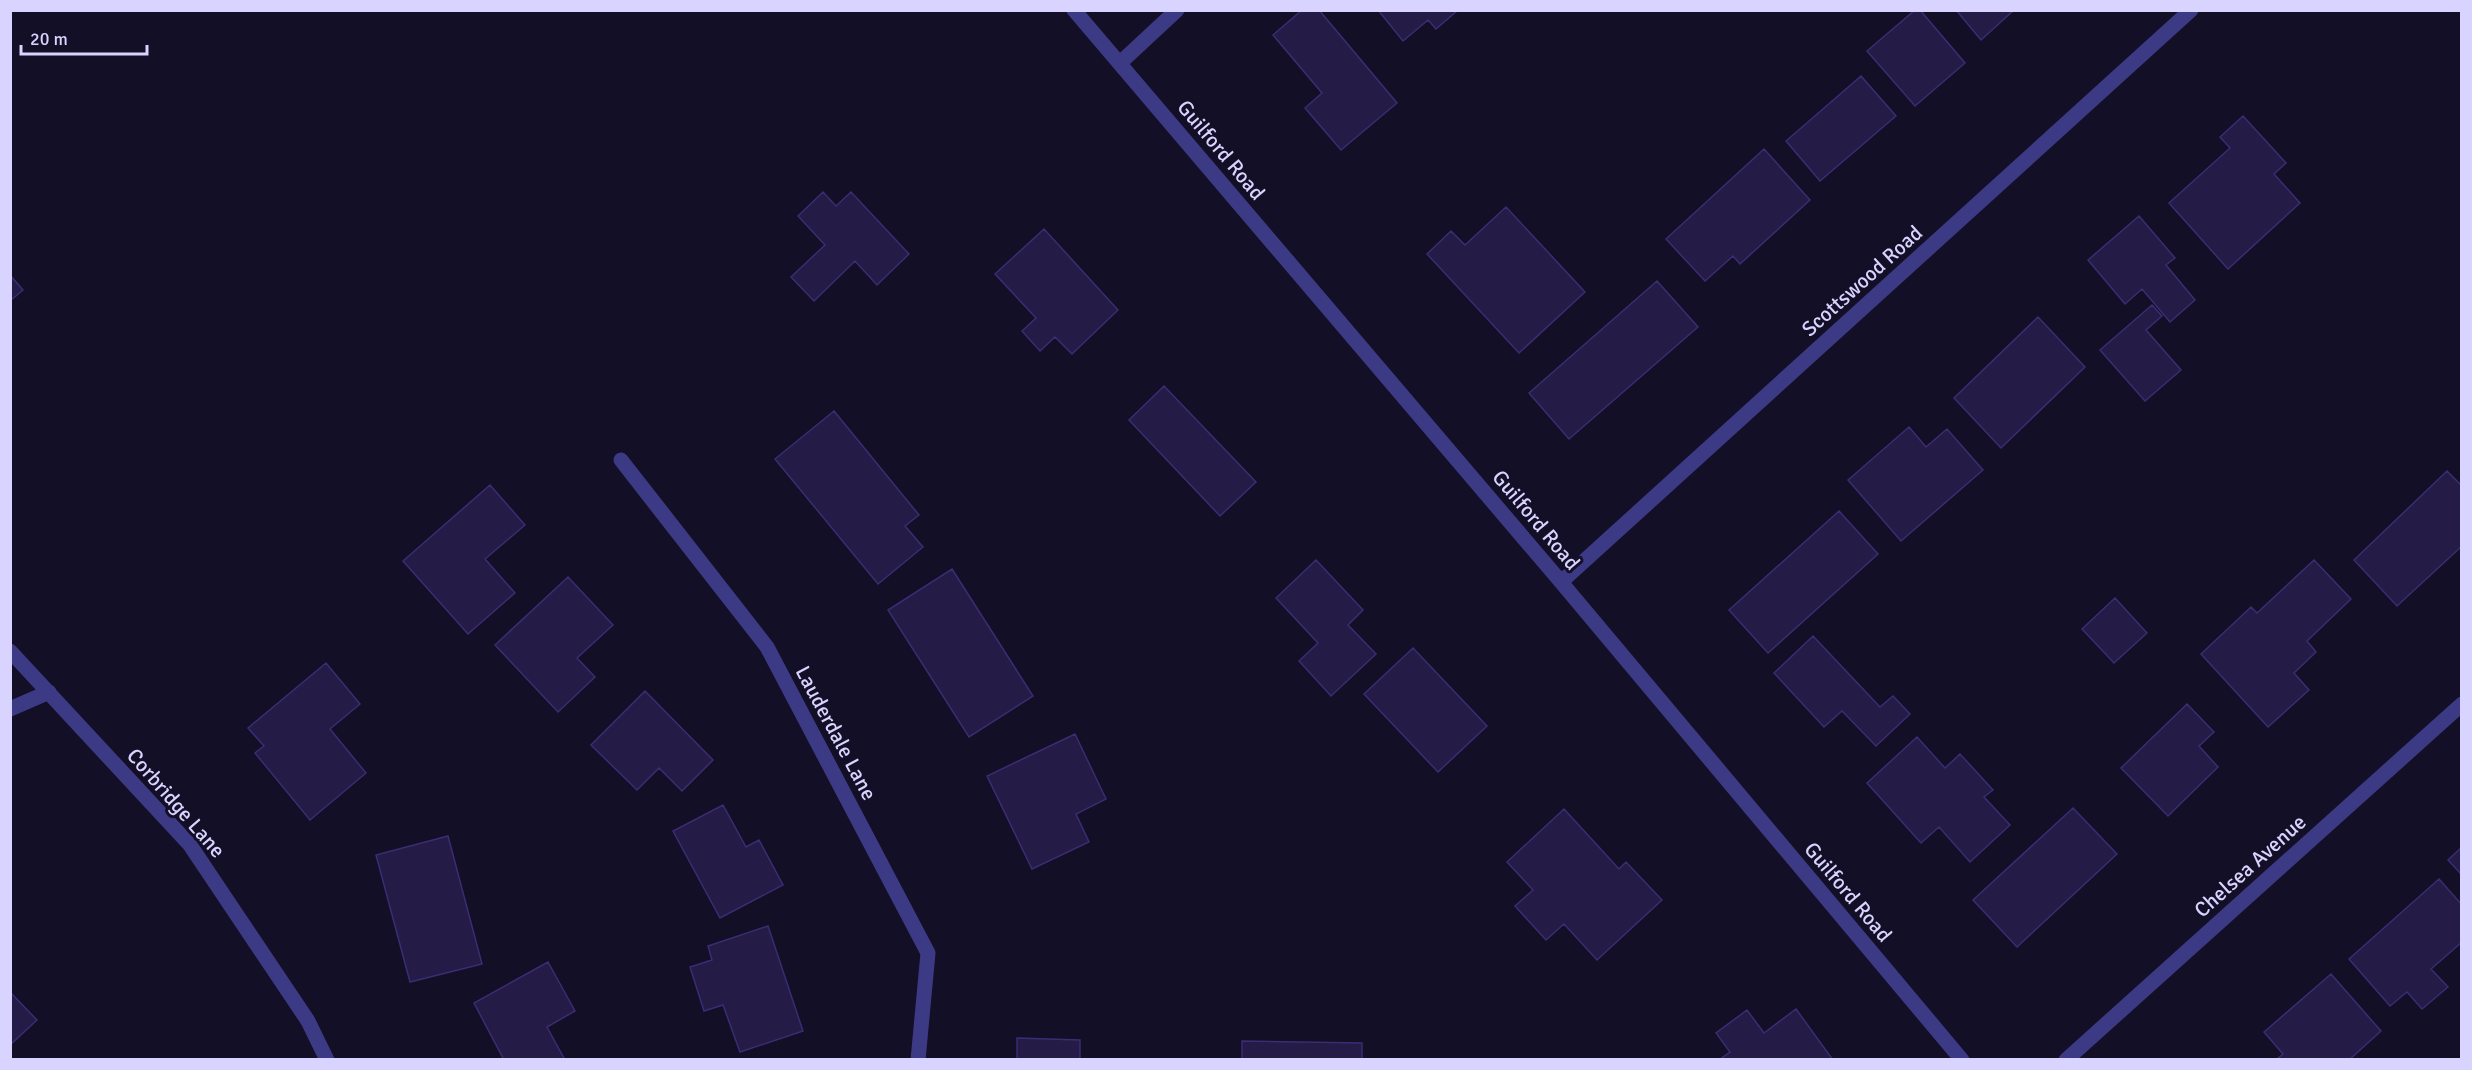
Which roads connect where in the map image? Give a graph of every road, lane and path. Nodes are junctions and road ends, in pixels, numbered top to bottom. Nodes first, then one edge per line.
1 (1074, 10) edge
2 (1177, 10) edge
3 (2191, 10) edge
4 (1120, 63) junction
5 (621, 460) dead end
6 (1561, 582) junction
7 (10, 651) edge
8 (49, 692) junction
9 (2462, 704) edge
10 (10, 709) edge
11 (327, 1059) edge
12 (918, 1059) edge
13 (1962, 1059) edge
14 (2066, 1059) edge

1 - 4 street, Guilford Road
2 - 4 street
3 - 6 street, Scottswood Road
4 - 6 street, Guilford Road
5 - 12 street, Lauderdale Lane
6 - 13 street, Guilford Road
7 - 8 street, Corbridge Lane
8 - 10 street
8 - 11 street, Corbridge Lane
9 - 14 street, Chelsea Avenue

